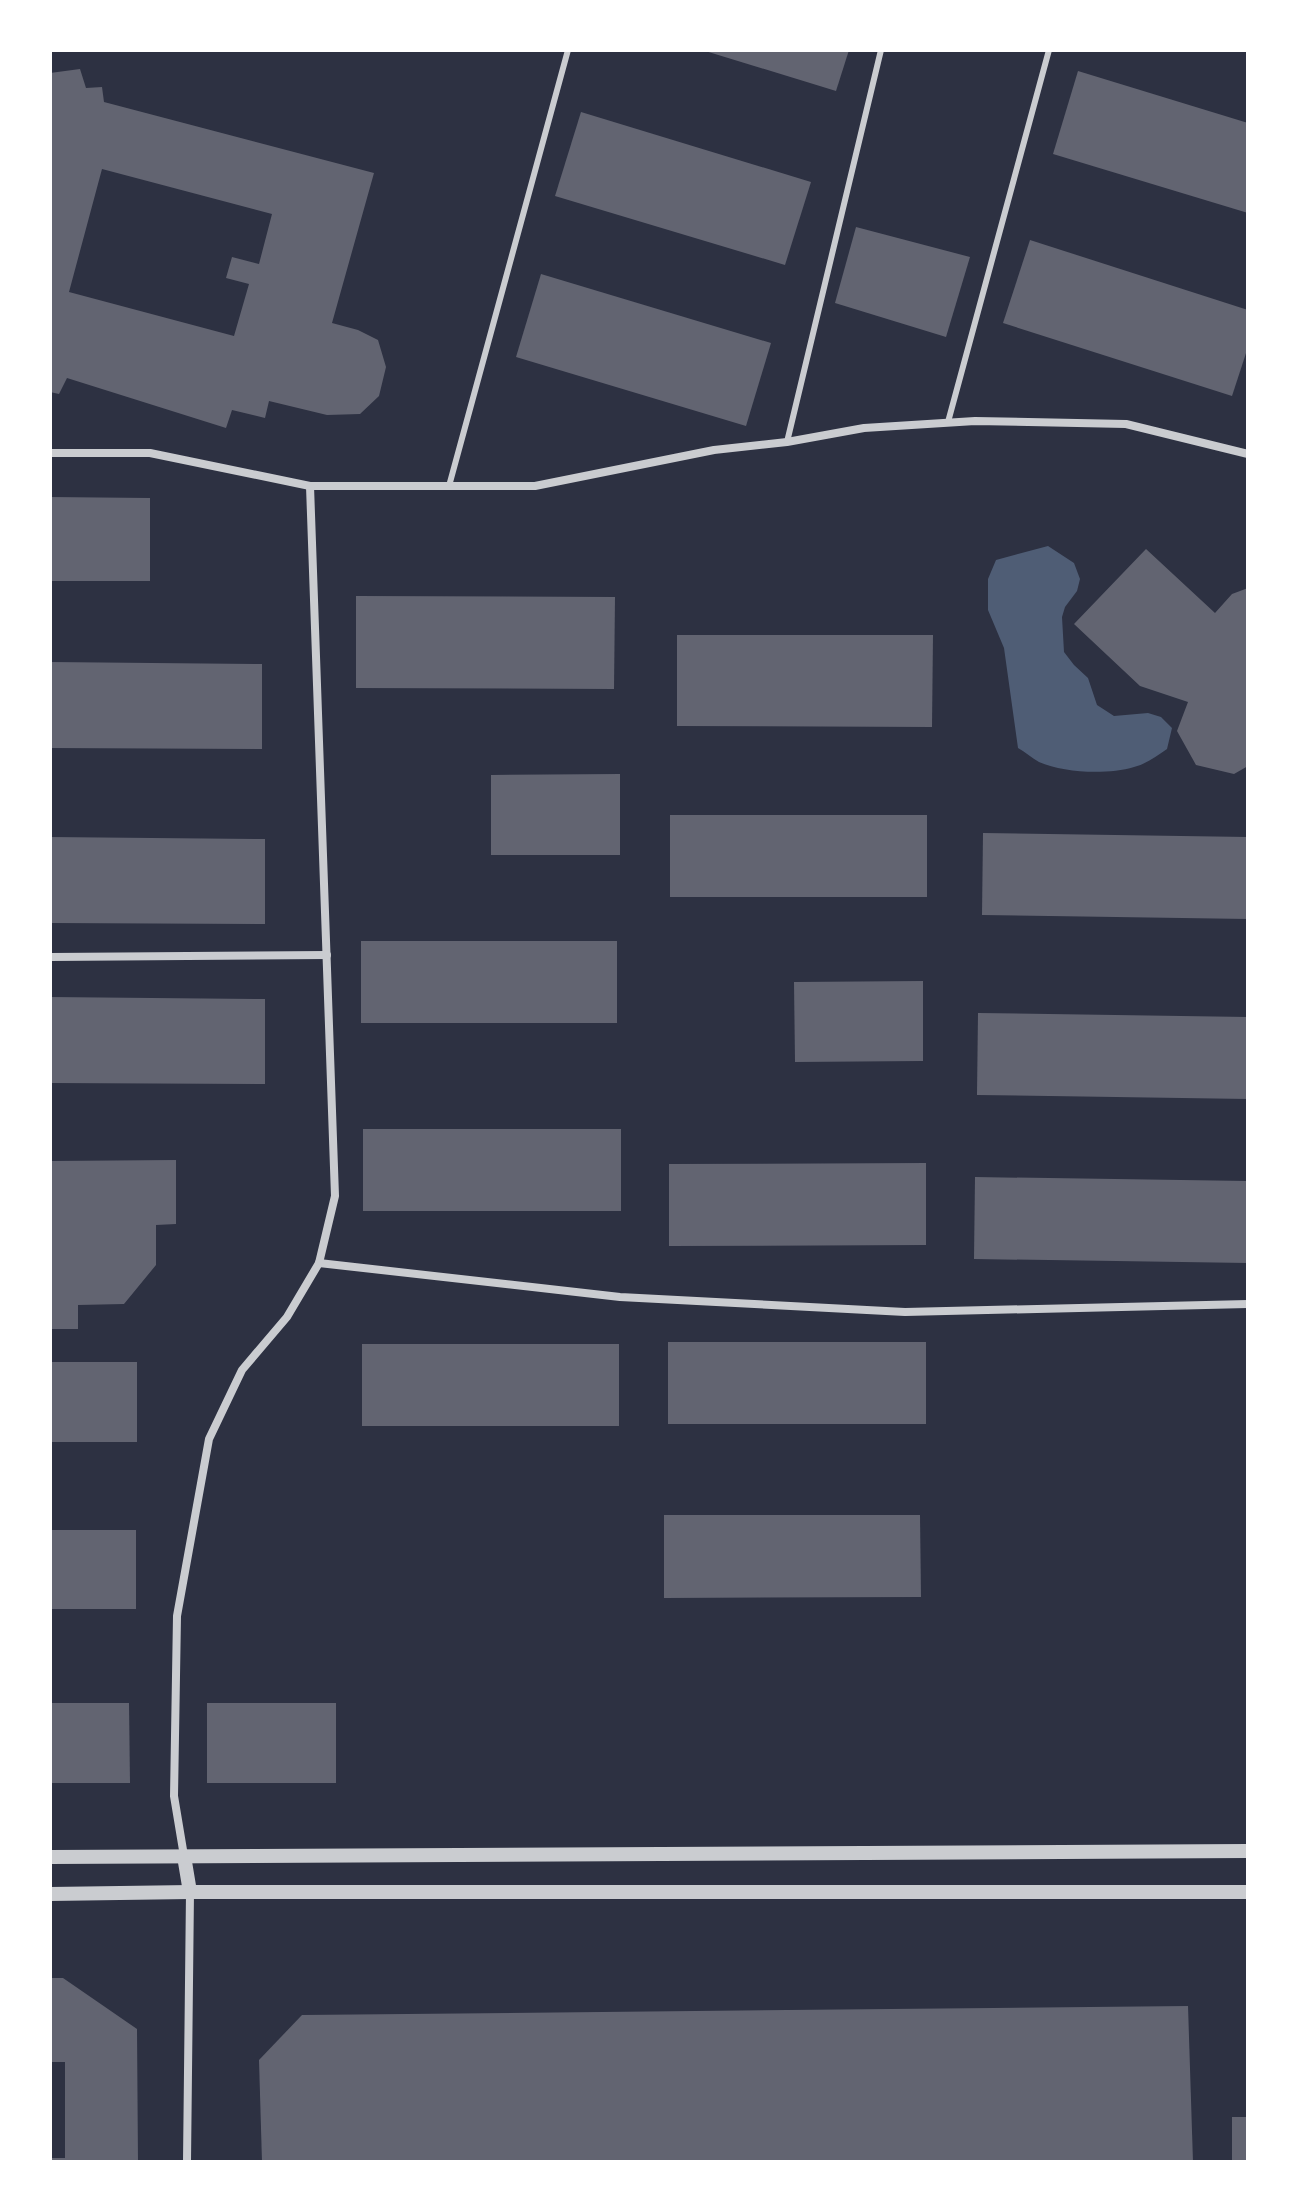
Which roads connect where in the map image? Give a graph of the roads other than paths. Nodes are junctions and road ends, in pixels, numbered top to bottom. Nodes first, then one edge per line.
1 (568, 50) edge
2 (881, 50) edge
3 (1049, 50) edge
4 (948, 422) junction
5 (787, 442) junction
6 (50, 453) edge
7 (1248, 454) edge
8 (310, 486) junction
9 (449, 486) junction
10 (327, 955) junction
11 (50, 957) edge
12 (319, 1263) junction
13 (1248, 1304) edge
14 (1248, 1851) edge
15 (184, 1856) junction
16 (50, 1857) edge
17 (190, 1892) junction
18 (1248, 1892) edge
19 (50, 1894) edge
20 (187, 2162) edge

1 - 9 lane
2 - 5 lane
3 - 4 lane
4 - 5 street
4 - 7 street
5 - 9 street
6 - 8 street
8 - 9 street
8 - 10 street
10 - 11 street
10 - 12 street
12 - 13 street
12 - 15 street
14 - 15 street
15 - 16 street
15 - 17 street
17 - 18 street
17 - 19 street
17 - 20 street

